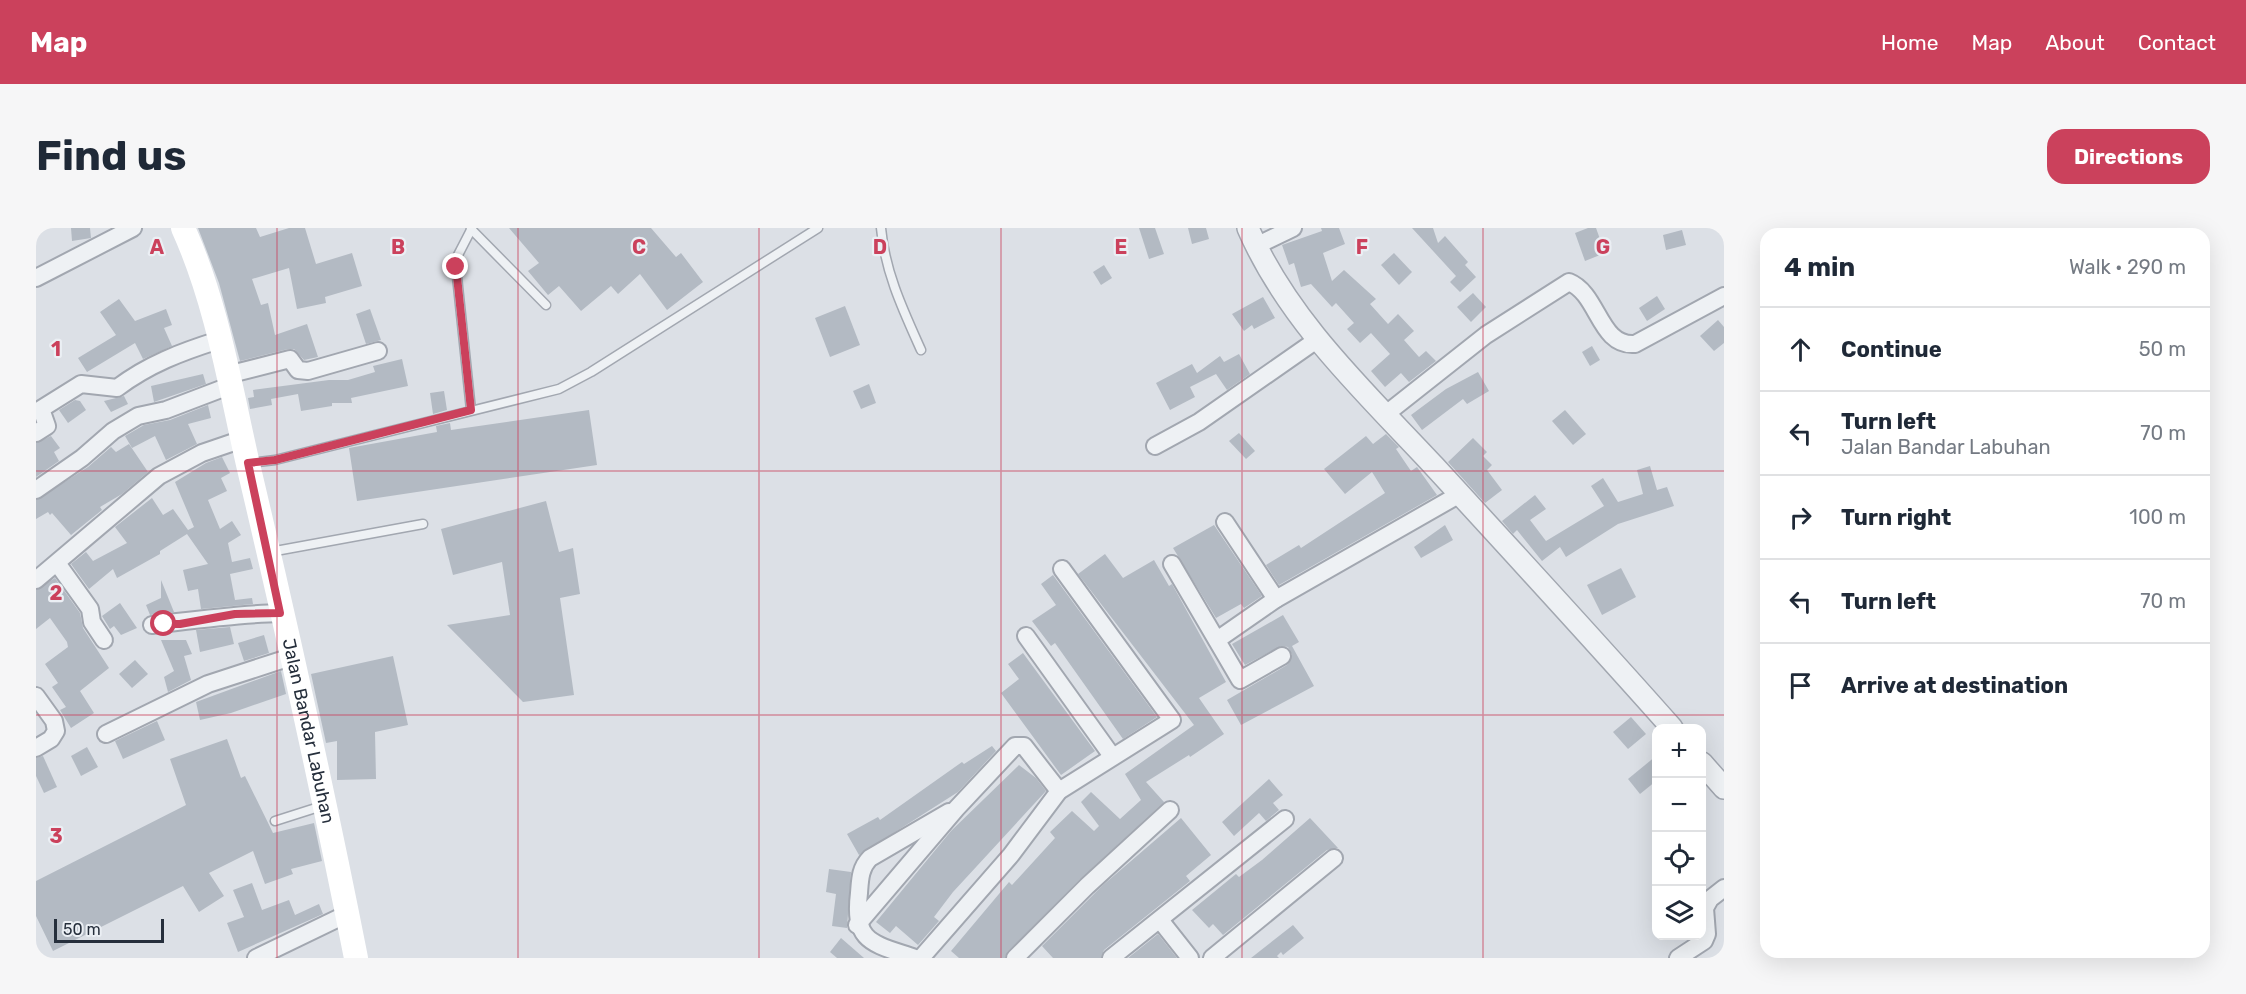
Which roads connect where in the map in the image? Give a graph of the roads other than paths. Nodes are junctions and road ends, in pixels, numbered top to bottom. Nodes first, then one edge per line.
1 (132, 228) edge
2 (183, 228) edge
3 (818, 228) edge
4 (881, 228) edge
5 (1293, 228) edge
6 (472, 229) edge
7 (1252, 237) edge
8 (36, 278) edge
9 (1724, 296) edge
10 (546, 305) dead end
11 (1318, 339) junction
12 (219, 340) junction
13 (921, 350) dead end
14 (378, 351) dead end
15 (228, 380) junction
16 (471, 410) junction
17 (1386, 414) junction
18 (36, 433) edge
19 (243, 439) junction
20 (1155, 446) dead end
21 (248, 463) junction
22 (36, 490) edge
23 (1460, 494) junction
24 (1225, 522) dead end
25 (423, 524) dead end
26 (269, 553) junction
27 (57, 563) junction
28 (1172, 564) dead end
29 (1062, 569) dead end
30 (36, 580) edge
31 (1276, 599) junction
32 (280, 613) junction
33 (152, 625) dead end
34 (1026, 636) dead end
35 (104, 640) dead end
36 (1217, 640) junction
37 (1282, 656) dead end
38 (291, 657) junction
39 (36, 696) edge
40 (1667, 724) edge
41 (106, 734) dead end
42 (36, 748) edge
43 (1112, 756) junction
44 (1706, 768) edge
45 (1724, 788) edge
46 (1059, 791) junction
47 (326, 806) junction
48 (956, 809) junction
49 (1170, 810) dead end
50 (1285, 819) dead end
51 (275, 821) dead end
52 (1335, 858) dead end
53 (1724, 888) edge
54 (347, 914) junction
55 (1160, 920) junction
56 (858, 925) junction
57 (256, 958) edge
58 (356, 958) edge
59 (915, 958) edge
60 (921, 958) edge
61 (1015, 958) edge
62 (1111, 958) edge
63 (1190, 958) edge
64 (1212, 958) edge
65 (1678, 958) edge

1 - 8 street
2 - 12 main road, Jalan Bandar Labuhan
3 - 16 lane
4 - 13 lane
5 - 7 street
6 - 10 lane
6 - 16 lane
7 - 11 street
9 - 17 street
11 - 17 street
11 - 20 street
12 - 15 main road, Jalan Bandar Labuhan
12 - 18 street
14 - 15 street
15 - 19 main road, Jalan Bandar Labuhan
15 - 22 street
16 - 21 lane
17 - 23 street
19 - 21 main road, Jalan Bandar Labuhan
19 - 27 street
21 - 26 main road, Jalan Bandar Labuhan
23 - 31 street
23 - 40 street
24 - 31 street
25 - 26 lane
26 - 32 main road, Jalan Bandar Labuhan
27 - 30 street
27 - 35 street
28 - 36 street
29 - 43 street
31 - 36 street
32 - 33 street
32 - 38 main road, Jalan Bandar Labuhan
34 - 43 street
36 - 37 street
38 - 41 street
38 - 47 main road, Jalan Bandar Labuhan
39 - 42 street
43 - 46 street
44 - 45 street
46 - 48 street
46 - 60 street
47 - 51 lane
47 - 54 main road, Jalan Bandar Labuhan
48 - 56 street
48 - 56 street
49 - 61 street
50 - 55 street
52 - 64 street
53 - 65 street
54 - 57 street
54 - 58 main road, Jalan Bandar Labuhan
55 - 62 street
55 - 63 street
56 - 59 street

